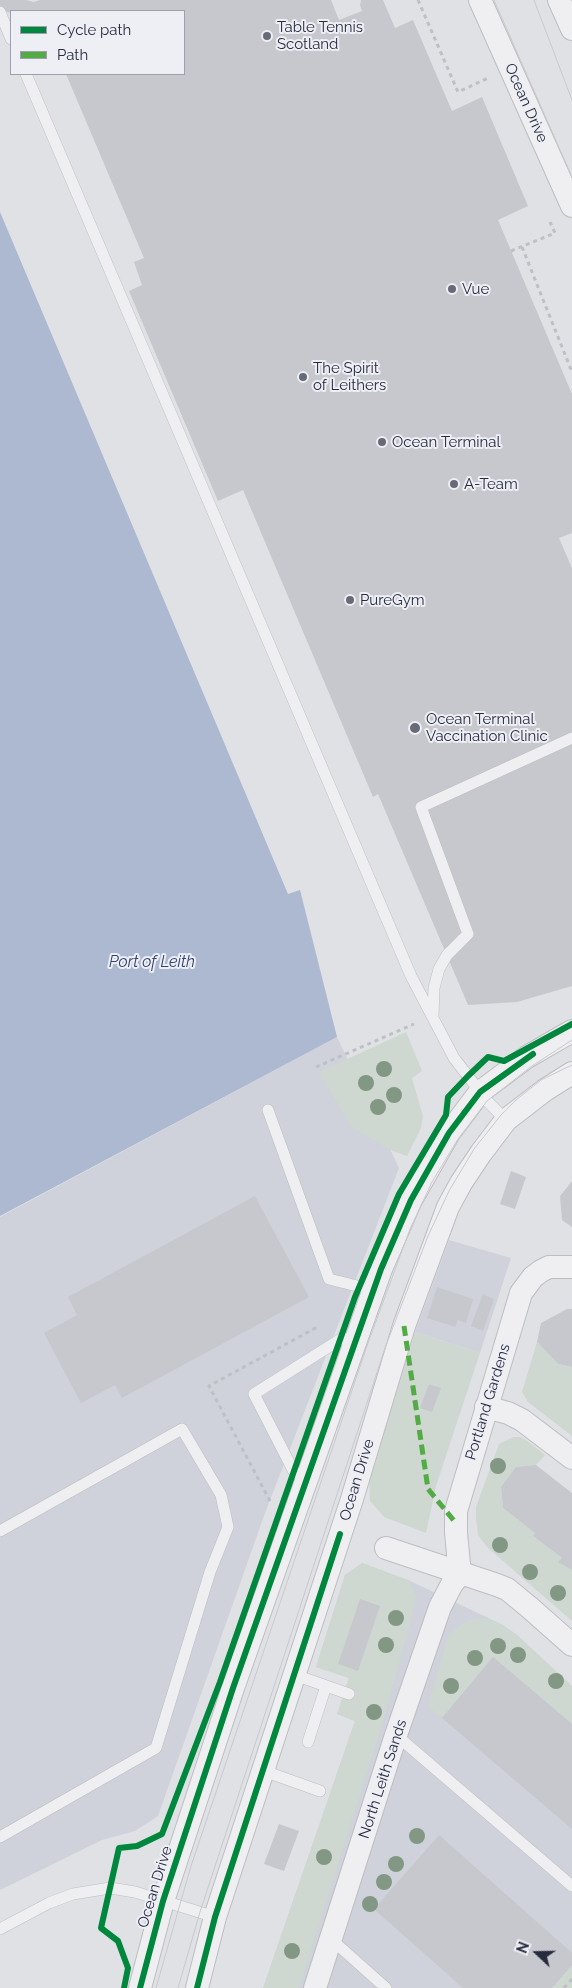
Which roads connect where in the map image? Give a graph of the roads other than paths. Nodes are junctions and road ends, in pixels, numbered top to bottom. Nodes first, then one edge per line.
1 (480, 0) edge
2 (559, 0) edge
3 (0, 12) edge
4 (572, 29) edge
5 (10, 37) edge
6 (26, 75) edge
7 (572, 206) edge
8 (572, 738) edge
9 (432, 1018) junction
10 (572, 1031) edge
11 (572, 1073) edge
12 (480, 1092) junction
13 (268, 1110) dead end
14 (506, 1120) junction
15 (572, 1267) edge
16 (373, 1290) junction
17 (356, 1338) junction
18 (486, 1407) junction
19 (572, 1458) edge
20 (306, 1482) junction
21 (0, 1531) edge
22 (386, 1548) dead end
23 (460, 1574) junction
24 (572, 1645) edge
25 (295, 1675) junction
26 (326, 1686) junction
27 (349, 1694) dead end
28 (396, 1735) junction
29 (308, 1742) dead end
30 (264, 1771) junction
31 (320, 1791) dead end
32 (0, 1837) edge
33 (572, 1886) edge
34 (162, 1901) junction
35 (215, 1917) junction
36 (0, 1929) edge
37 (331, 1939) junction
38 (140, 1988) edge
39 (197, 1988) edge
40 (315, 1988) edge
41 (386, 1988) edge

1 - 7 street, Ocean Drive
2 - 4 street
3 - 5 lane
6 - 9 lane
8 - 9 lane
9 - 12 lane
10 - 12 street, Ocean Drive
11 - 14 street, Ocean Drive
12 - 14 lane
12 - 16 street, Ocean Drive
13 - 16 lane
14 - 25 street, Ocean Drive
15 - 18 street, Portland Gardens
16 - 17 street, Ocean Drive
17 - 20 street, Ocean Drive
17 - 20 lane
18 - 19 street
18 - 23 street, Portland Gardens
20 - 34 street, Ocean Drive
21 - 32 lane
22 - 23 street
23 - 24 street
23 - 28 street, North Leith Sands
25 - 26 lane
25 - 30 street, Ocean Drive
26 - 27 lane
26 - 29 lane
28 - 33 lane
28 - 37 street, North Leith Sands
30 - 31 lane
30 - 35 street, Ocean Drive
34 - 35 lane
34 - 36 lane
34 - 38 street, Ocean Drive
35 - 39 street, Ocean Drive
37 - 40 street, North Leith Sands
37 - 41 lane

